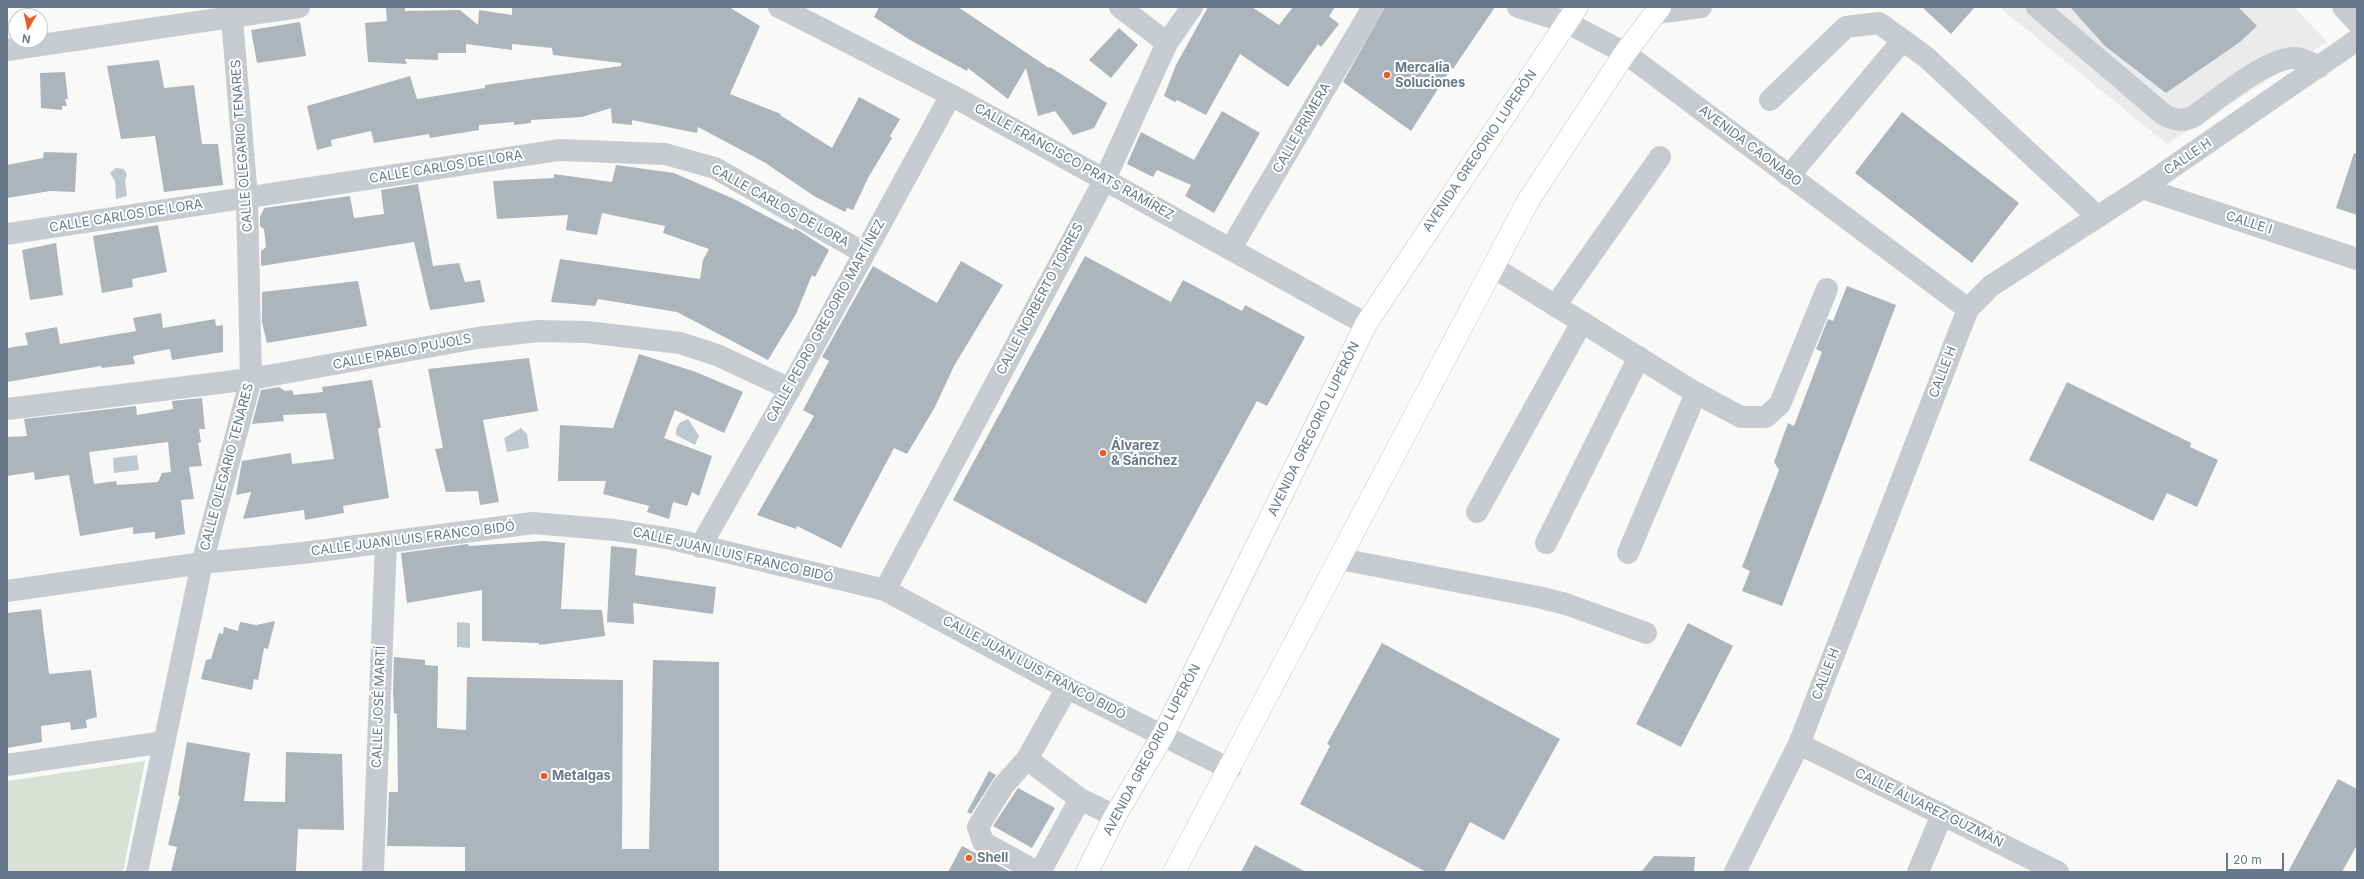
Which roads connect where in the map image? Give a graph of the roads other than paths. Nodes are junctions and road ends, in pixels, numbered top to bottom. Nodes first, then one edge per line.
1 (299, 7) edge
2 (779, 7) edge
3 (1120, 7) edge
4 (1192, 7) edge
5 (1372, 7) edge
6 (1518, 7) edge
7 (1701, 7) edge
8 (2037, 7) edge
9 (2343, 7) edge
10 (1658, 10) edge
11 (232, 13) edge
12 (1572, 14) edge
13 (2357, 22) edge
14 (1903, 40) junction
15 (2357, 40) edge
16 (1167, 44) junction
17 (7, 50) edge
18 (1625, 53) junction
19 (2319, 67) junction
20 (951, 94) junction
21 (1770, 100) dead end
22 (1660, 157) dead end
23 (1789, 176) junction
24 (1105, 179) junction
25 (2142, 188) junction
26 (247, 198) junction
27 (2098, 217) junction
28 (7, 234) edge
29 (1231, 248) junction
30 (864, 253) junction
31 (2357, 259) edge
32 (1494, 267) junction
33 (1827, 289) dead end
34 (1555, 306) junction
35 (1968, 310) junction
36 (1582, 322) junction
37 (1366, 324) junction
38 (1639, 357) junction
39 (251, 379) junction
40 (790, 389) junction
41 (1696, 393) junction
42 (7, 409) edge
43 (1477, 512) dead end
44 (386, 542) junction
45 (1546, 543) dead end
46 (700, 547) junction
47 (1628, 553) dead end
48 (1340, 559) junction
49 (202, 563) junction
50 (885, 590) junction
51 (7, 591) edge
52 (1646, 633) dead end
53 (1067, 688) junction
54 (1163, 735) junction
55 (164, 742) junction
56 (1799, 744) junction
57 (1027, 759) junction
58 (7, 765) edge
59 (1230, 769) junction
60 (1080, 799) junction
61 (1942, 815) junction
62 (1115, 816) junction
63 (137, 872) edge
64 (373, 872) edge
65 (1038, 872) edge
66 (1088, 872) edge
67 (1174, 872) edge
68 (1735, 872) edge
69 (1918, 872) edge
70 (2058, 872) edge

1 - 11 street
2 - 20 street, CALLE FRANCISCO PRATS RAMÍREZ
3 - 16 street
4 - 16 street, CALLE NORBERTO TORRES
5 - 29 street, CALLE PRIMERA
6 - 12 street, AVENIDA CAONABO
7 - 10 street
8 - 19 street
9 - 13 street
10 - 18 main road
11 - 17 street
11 - 26 street, CALLE OLEGARIO TENARES
12 - 18 street, AVENIDA CAONABO
12 - 37 main road, AVENIDA GREGORIO LUPERÓN
14 - 21 street
14 - 23 street
14 - 27 street
15 - 19 street, CALLE H
16 - 24 street, CALLE NORBERTO TORRES
18 - 23 street, AVENIDA CAONABO
18 - 32 main road
19 - 25 street, CALLE H
20 - 24 street, CALLE FRANCISCO PRATS RAMÍREZ
20 - 30 street, CALLE PEDRO GREGORIO MARTÍNEZ
22 - 34 street
23 - 35 street, AVENIDA CAONABO
24 - 29 street, CALLE FRANCISCO PRATS RAMÍREZ
24 - 50 street, CALLE NORBERTO TORRES
25 - 27 street, CALLE H
25 - 31 street, CALLE I
26 - 28 street, CALLE CARLOS DE LORA
26 - 30 street, CALLE CARLOS DE LORA
26 - 39 street, CALLE OLEGARIO TENARES
27 - 35 street, CALLE H
29 - 37 street, CALLE FRANCISCO PRATS RAMÍREZ
30 - 40 street, CALLE PEDRO GREGORIO MARTÍNEZ
32 - 34 street
32 - 48 main road
33 - 41 street
34 - 36 street
35 - 56 street, CALLE H
36 - 38 street
36 - 43 street
37 - 54 main road, AVENIDA GREGORIO LUPERÓN
38 - 41 street
38 - 45 street
39 - 40 street, CALLE PABLO PUJOLS
39 - 42 street, CALLE PABLO PUJOLS
39 - 49 street, CALLE OLEGARIO TENARES
40 - 46 street, CALLE PEDRO GREGORIO MARTÍNEZ
41 - 47 street
44 - 46 street, CALLE JUAN LUIS FRANCO BIDÓ
44 - 49 street, CALLE JUAN LUIS FRANCO BIDÓ
44 - 64 street, CALLE JOSÉ MARTÍ
46 - 50 street, CALLE JUAN LUIS FRANCO BIDÓ
48 - 52 street
48 - 59 main road
49 - 51 street, CALLE JUAN LUIS FRANCO BIDÓ
49 - 55 street, CALLE OLEGARIO TENARES
50 - 53 street, CALLE JUAN LUIS FRANCO BIDÓ
53 - 54 street, CALLE JUAN LUIS FRANCO BIDÓ
53 - 57 street
54 - 59 street, CALLE JUAN LUIS FRANCO BIDÓ
54 - 62 main road, AVENIDA GREGORIO LUPERÓN
55 - 58 street
55 - 63 street, CALLE OLEGARIO TENARES
56 - 61 street, CALLE ÁLVAREZ GUZMÁN
56 - 68 street, CALLE H
57 - 60 street
57 - 65 street
59 - 67 main road
60 - 62 street
60 - 65 street
61 - 69 street
61 - 70 street, CALLE ÁLVAREZ GUZMÁN
62 - 66 main road, AVENIDA GREGORIO LUPERÓN

